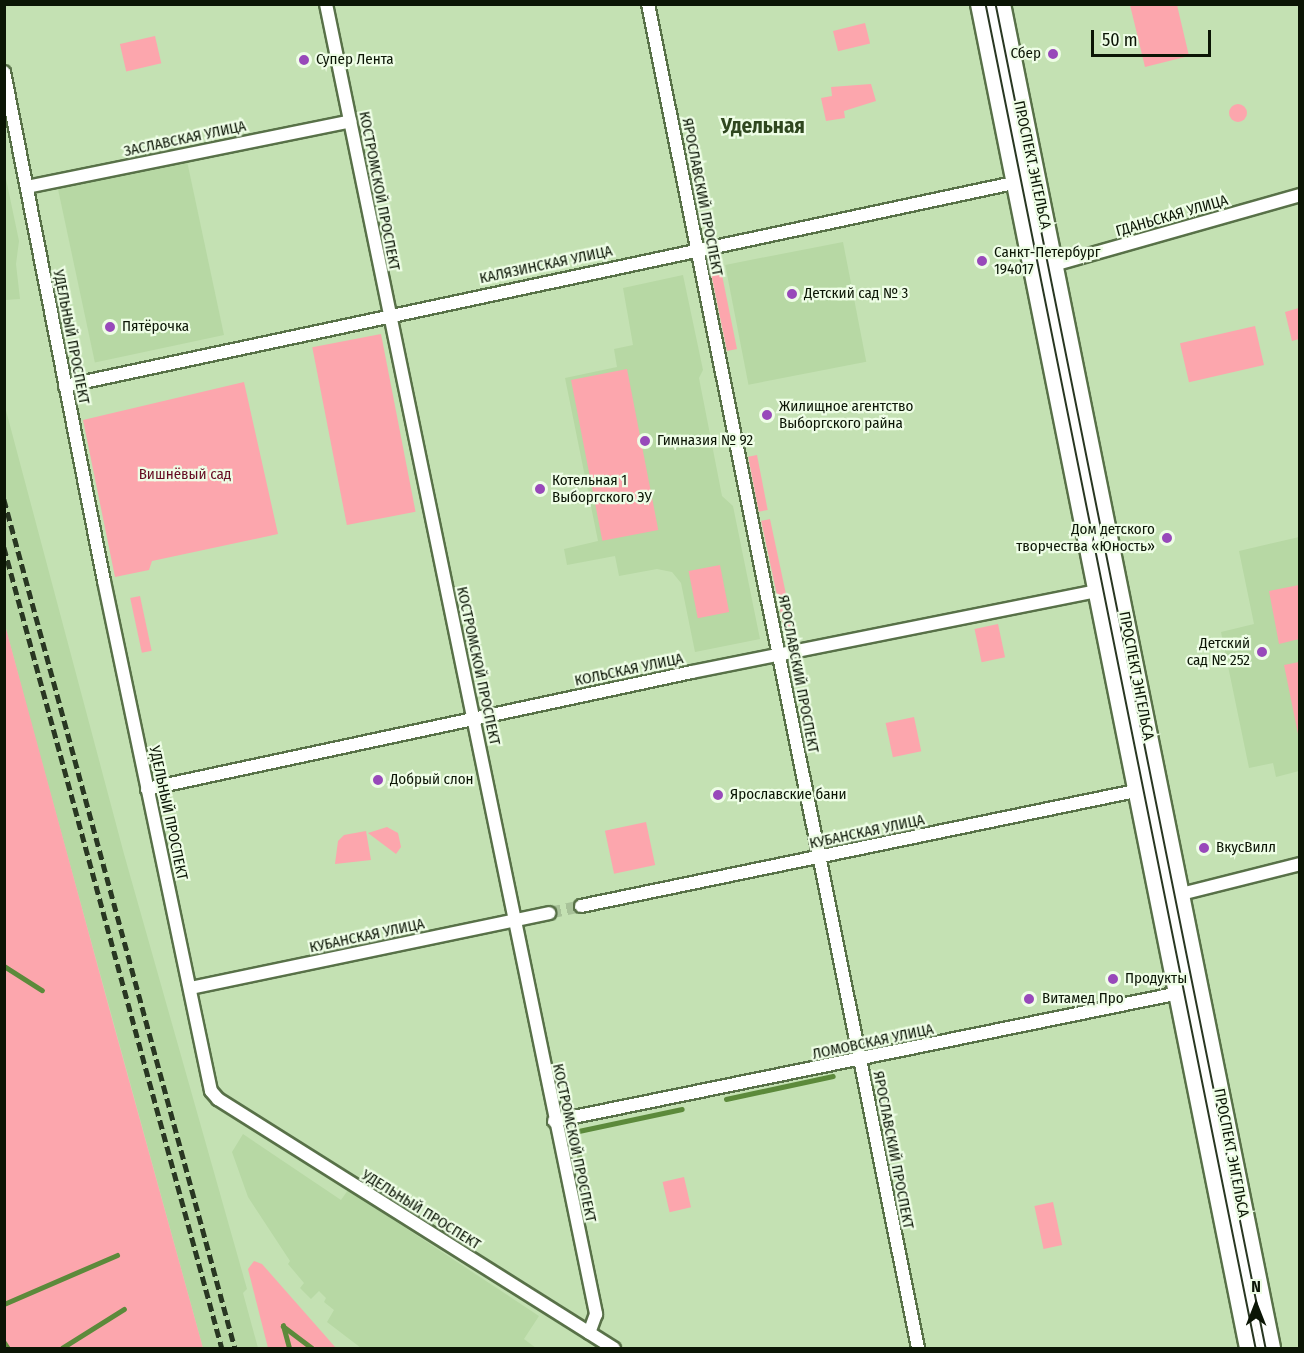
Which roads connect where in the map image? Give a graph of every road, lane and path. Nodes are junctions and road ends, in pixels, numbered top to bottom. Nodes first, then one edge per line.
1 (326, 4) edge
2 (648, 4) edge
3 (981, 4) edge
4 (1000, 4) edge
5 (4, 72) edge
6 (350, 121) junction
7 (1026, 180) junction
8 (27, 187) junction
9 (1299, 195) edge
10 (697, 249) junction
11 (1053, 265) junction
12 (390, 314) junction
13 (65, 386) junction
14 (1108, 589) junction
15 (779, 656) junction
16 (474, 718) junction
17 (1158, 786) junction
18 (147, 789) junction
19 (1138, 790) junction
20 (819, 857) junction
21 (1299, 864) edge
22 (1170, 897) junction
23 (581, 906) tunnel mouth
24 (549, 913) tunnel mouth
25 (512, 921) junction
26 (191, 988) junction
27 (1188, 991) junction
28 (860, 1061) junction
29 (554, 1121) junction
30 (589, 1333) junction
31 (614, 1348) edge
32 (918, 1348) edge
33 (1250, 1348) edge
34 (1270, 1348) edge

1 - 6 street, КОСТРОМСКОЙ ПРОСПЕКТ
2 - 10 street, ЯРОСЛАВСКИЙ ПРОСПЕКТ
3 - 7 main road, ПРОСПЕКТ ЭНГЕЛЬСА
4 - 7 main road, ПРОСПЕКТ ЭНГЕЛЬСА
5 - 8 street, УДЕЛЬНЫЙ ПРОСПЕКТ
6 - 8 street, ЗАСЛАВСКАЯ УЛИЦА
6 - 12 street, КОСТРОМСКОЙ ПРОСПЕКТ
7 - 10 street, КАЛЯЗИНСКАЯ УЛИЦА
7 - 11 main road, ПРОСПЕКТ ЭНГЕЛЬСА
7 - 14 main road, ПРОСПЕКТ ЭНГЕЛЬСА
8 - 13 street, УДЕЛЬНЫЙ ПРОСПЕКТ
9 - 11 street, ГДАНЬСКАЯ УЛИЦА
10 - 12 street, КАЛЯЗИНСКАЯ УЛИЦА
10 - 15 street, ЯРОСЛАВСКИЙ ПРОСПЕКТ
11 - 14 main road, ПРОСПЕКТ ЭНГЕЛЬСА
12 - 13 street, КАЛЯЗИНСКАЯ УЛИЦА
12 - 16 street, КОСТРОМСКОЙ ПРОСПЕКТ
13 - 18 street, УДЕЛЬНЫЙ ПРОСПЕКТ
14 - 15 street, КОЛЬСКАЯ УЛИЦА
14 - 17 main road, ПРОСПЕКТ ЭНГЕЛЬСА
14 - 19 main road, ПРОСПЕКТ ЭНГЕЛЬСА
15 - 16 street, КОЛЬСКАЯ УЛИЦА
15 - 20 street, ЯРОСЛАВСКИЙ ПРОСПЕКТ
16 - 18 street, КОЛЬСКАЯ УЛИЦА
16 - 25 street, КОСТРОМСКОЙ ПРОСПЕКТ
17 - 19 street, КУБАНСКАЯ УЛИЦА
17 - 22 main road, ПРОСПЕКТ ЭНГЕЛЬСА
18 - 26 street, УДЕЛЬНЫЙ ПРОСПЕКТ
19 - 20 street, КУБАНСКАЯ УЛИЦА
19 - 22 main road, ПРОСПЕКТ ЭНГЕЛЬСА
20 - 23 street, КУБАНСКАЯ УЛИЦА
20 - 28 street, ЯРОСЛАВСКИЙ ПРОСПЕКТ
21 - 22 street
22 - 27 main road, ПРОСПЕКТ ЭНГЕЛЬСА
24 - 25 street, КУБАНСКАЯ УЛИЦА
25 - 26 street, КУБАНСКАЯ УЛИЦА
25 - 29 street, КОСТРОМСКОЙ ПРОСПЕКТ
26 - 30 street, УДЕЛЬНЫЙ ПРОСПЕКТ
27 - 28 street, ЛОМОВСКАЯ УЛИЦА
27 - 33 main road, ПРОСПЕКТ ЭНГЕЛЬСА
27 - 34 main road, ПРОСПЕКТ ЭНГЕЛЬСА
28 - 29 street, ЛОМОВСКАЯ УЛИЦА
28 - 32 street, ЯРОСЛАВСКИЙ ПРОСПЕКТ
29 - 30 street, КОСТРОМСКОЙ ПРОСПЕКТ
30 - 31 street, УДЕЛЬНЫЙ ПРОСПЕКТ

